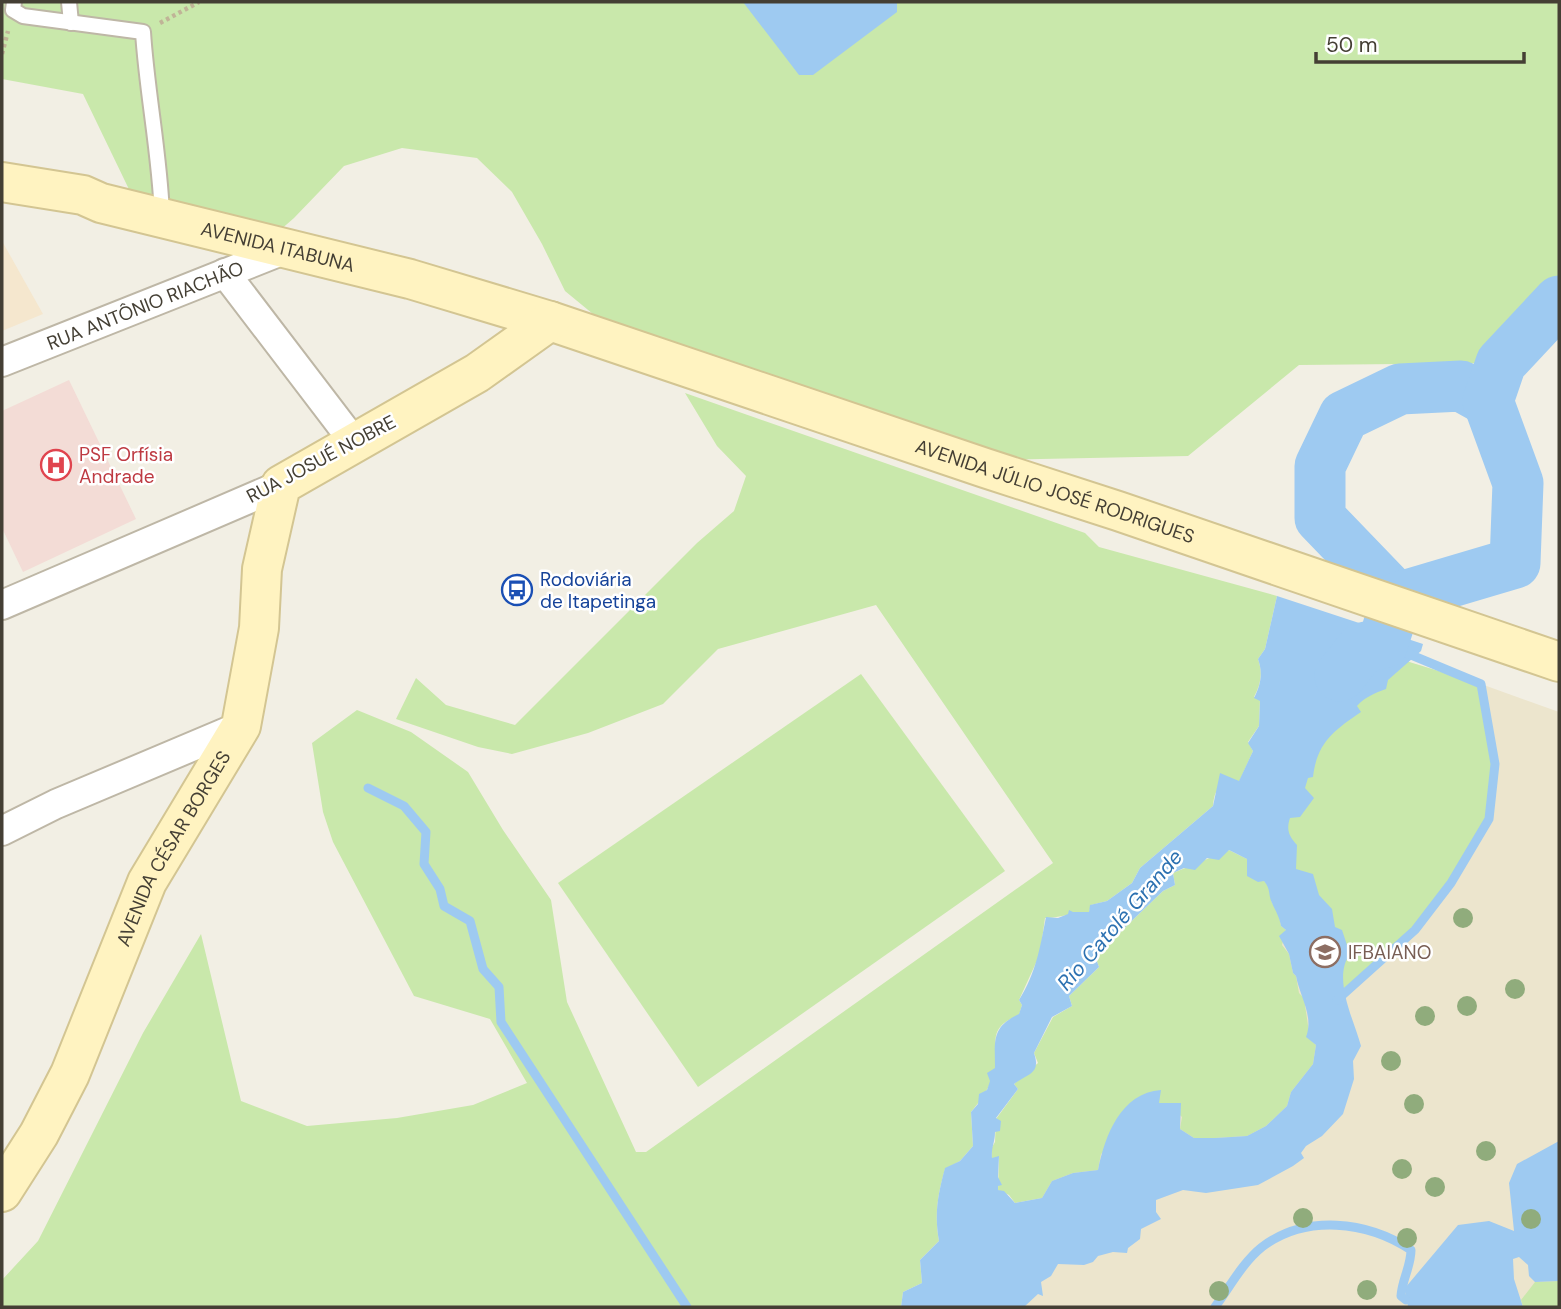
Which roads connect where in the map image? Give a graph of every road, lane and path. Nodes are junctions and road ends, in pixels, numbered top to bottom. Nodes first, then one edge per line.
1 (14, 2) edge
2 (69, 2) edge
3 (199, 2) edge
4 (71, 23) junction
5 (143, 32) junction
6 (2, 182) edge
7 (162, 218) junction
8 (289, 248) junction
9 (225, 273) junction
10 (550, 321) junction
11 (2, 362) edge
12 (354, 442) junction
13 (281, 485) junction
14 (2, 604) edge
15 (1559, 662) edge
16 (242, 726) junction
17 (2, 831) edge
18 (2, 1192) edge

1 - 4 lane
2 - 4 lane
3 - 5 path
4 - 5 lane
5 - 7 lane
6 - 7 main road, AVENIDA ITABUNA
7 - 8 main road, AVENIDA ITABUNA
8 - 9 street, RUA ANTÔNIO RIACHÃO
8 - 10 main road, AVENIDA ITABUNA
9 - 11 street, RUA ANTÔNIO RIACHÃO
9 - 12 street
10 - 12 main road, RUA JOSUÉ NOBRE
10 - 15 main road, AVENIDA JÚLIO JOSÉ RODRIGUES
12 - 13 main road, RUA JOSUÉ NOBRE
13 - 14 street, RUA JOSUÉ NOBRE
13 - 16 main road, AVENIDA CÉSAR BORGES
16 - 17 street
16 - 18 main road, AVENIDA CÉSAR BORGES

